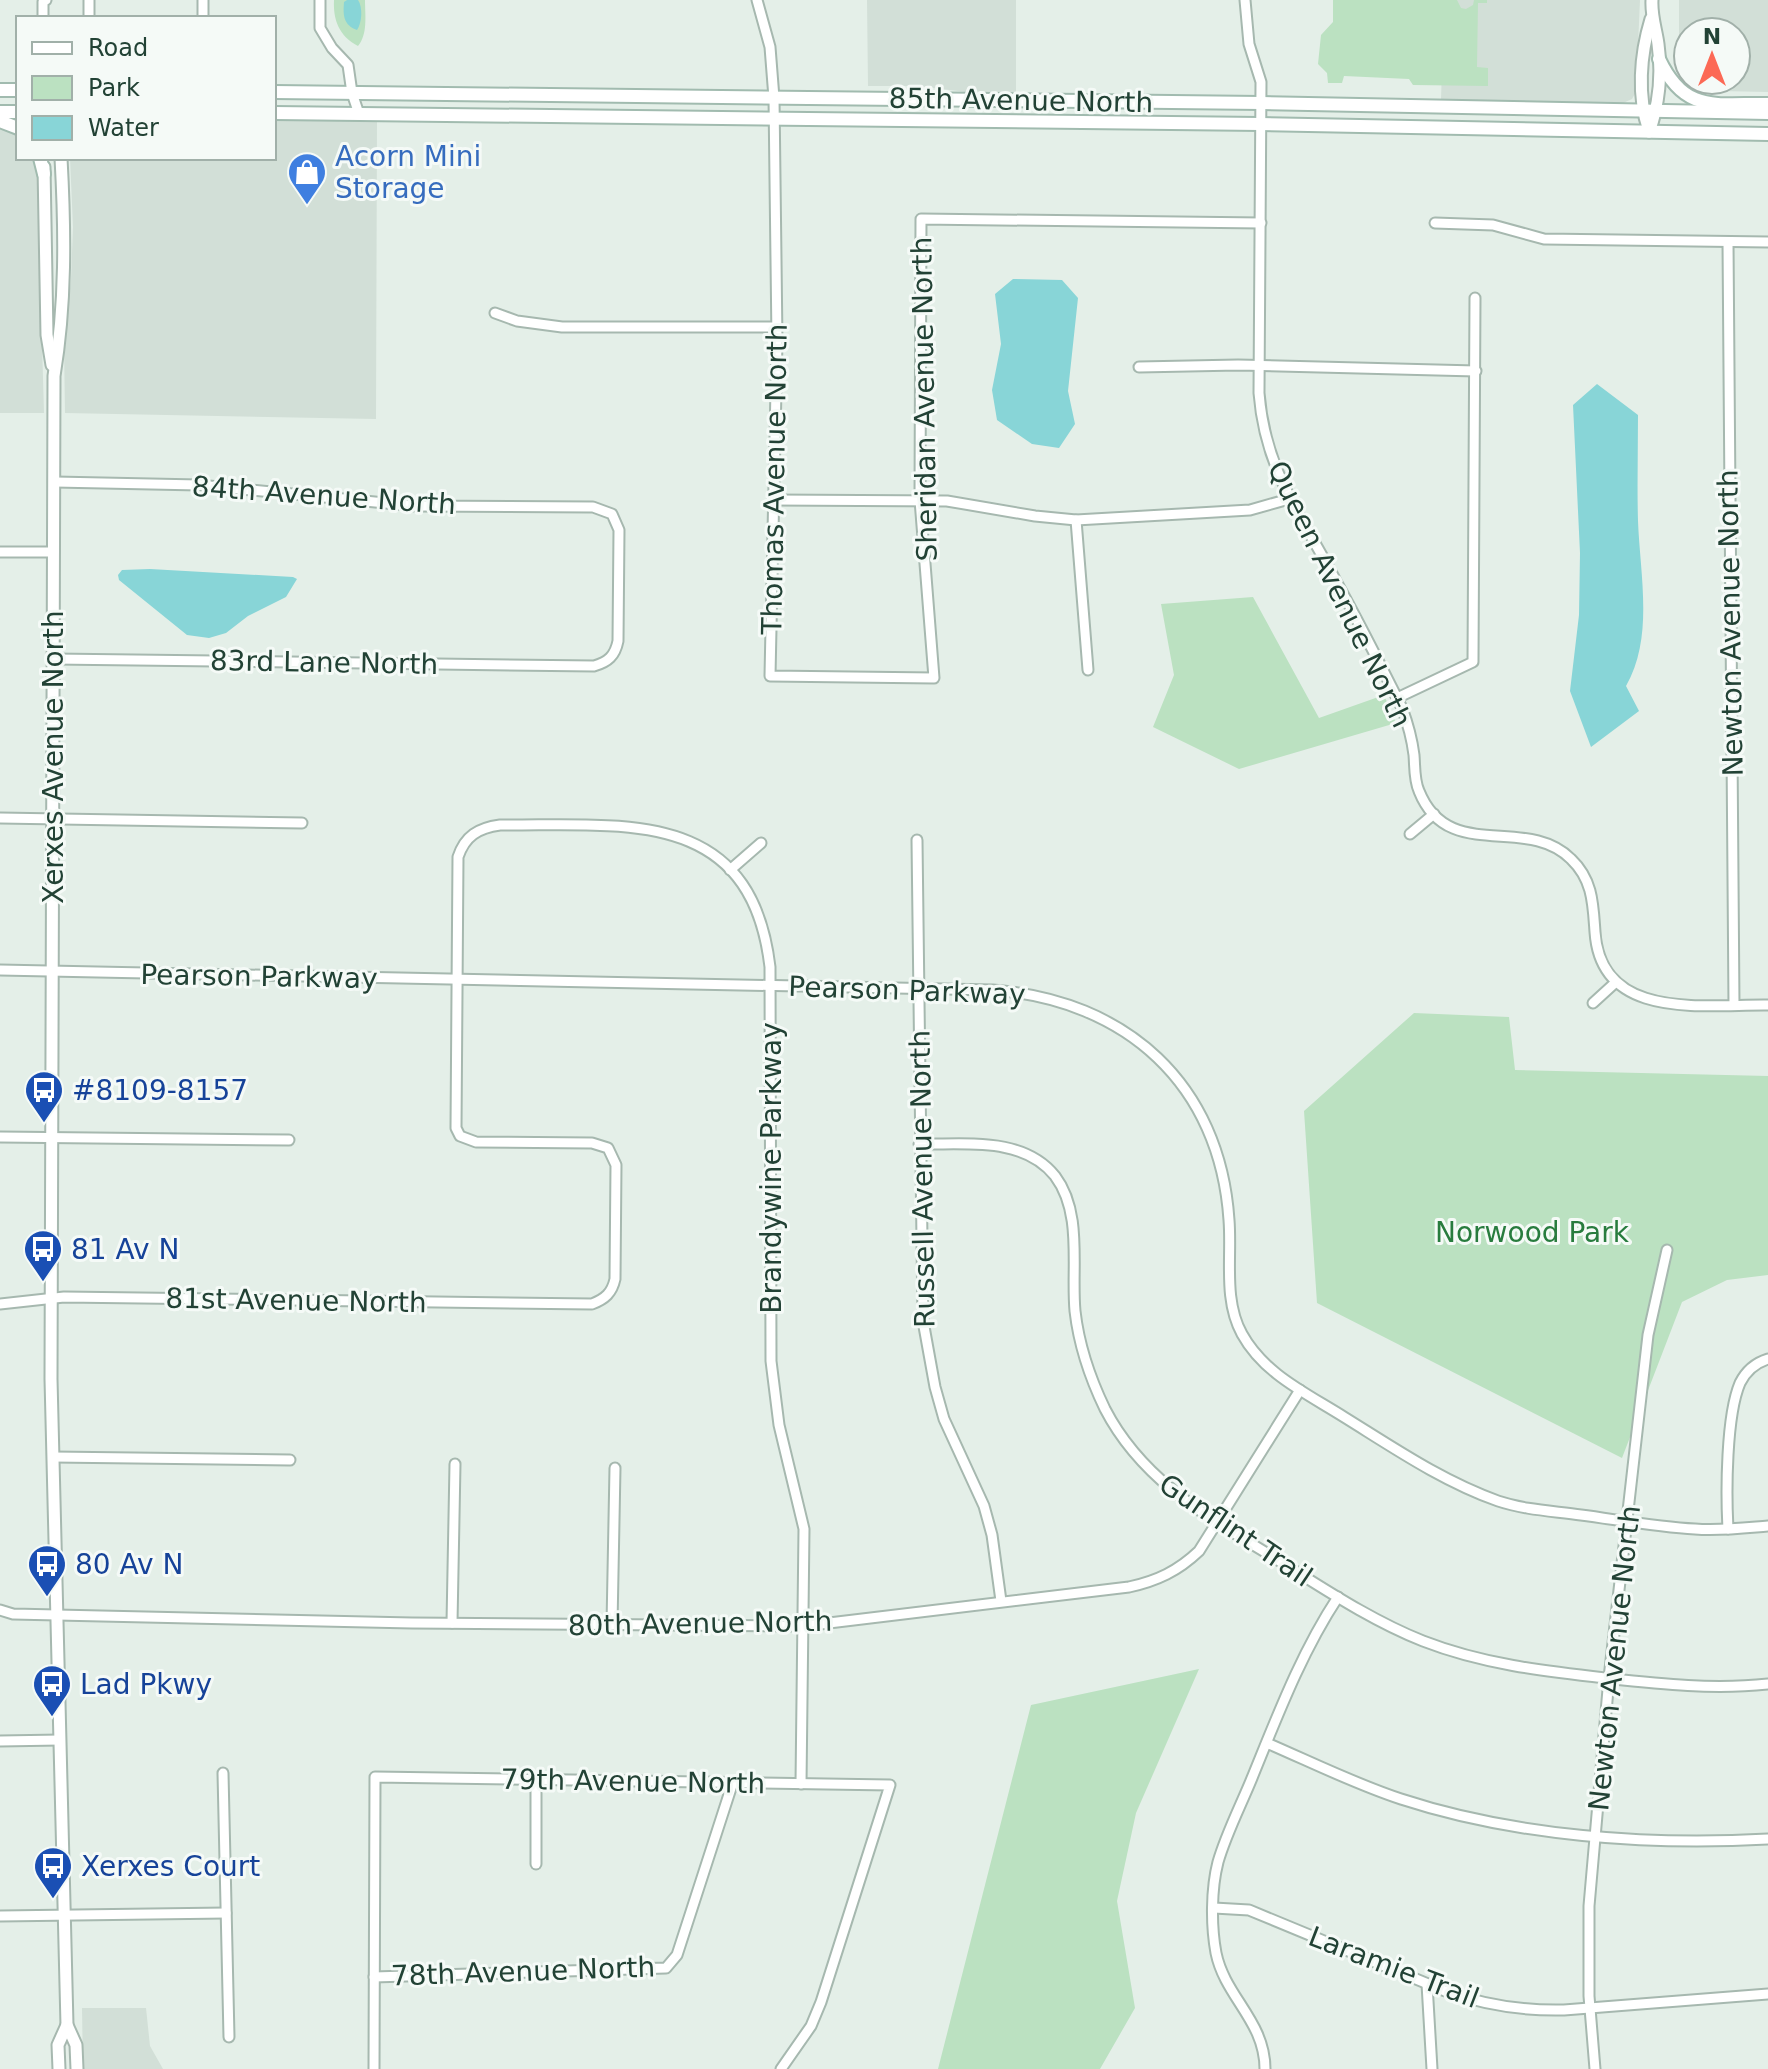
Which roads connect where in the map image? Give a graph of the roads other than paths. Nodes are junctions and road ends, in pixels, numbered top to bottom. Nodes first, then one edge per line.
1 (320, 0) edge
2 (757, 0) edge
3 (1245, 0) edge
4 (1652, 0) edge
5 (45, 1) edge
6 (45, 16) edge
7 (1651, 16) junction
8 (1659, 59) junction
9 (276, 92) edge
10 (352, 93) junction
11 (774, 98) junction
12 (1261, 103) junction
13 (1768, 104) edge
14 (1642, 111) junction
15 (1657, 111) junction
16 (276, 113) edge
17 (1768, 113) edge
18 (359, 114) junction
19 (773, 119) junction
20 (1260, 124) junction
21 (1649, 132) junction
22 (1768, 134) edge
23 (42, 160) edge
24 (61, 160) edge
25 (44, 174) joint
26 (1261, 223) junction
27 (1435, 223) dead end
28 (1728, 242) junction
29 (1768, 242) edge
30 (1475, 298) dead end
31 (495, 313) dead end
32 (777, 327) junction
33 (1260, 366) junction
34 (1139, 367) dead end
35 (1476, 371) junction
36 (54, 376) junction
37 (55, 482) junction
38 (1289, 499) junction
39 (773, 500) junction
40 (920, 500) junction
41 (1076, 520) junction
42 (0, 552) edge
43 (54, 552) junction
44 (54, 659) junction
45 (594, 666) joint
46 (1088, 670) dead end
47 (934, 678) joint
48 (1397, 698) junction
49 (1434, 814) junction
50 (0, 818) edge
51 (53, 818) junction
52 (302, 823) dead end
53 (1410, 834) dead end
54 (917, 840) dead end
55 (761, 843) dead end
56 (730, 870) junction
57 (0, 970) edge
58 (52, 971) junction
59 (455, 981) junction
60 (1616, 982) junction
61 (770, 986) junction
62 (918, 988) junction
63 (1593, 1003) dead end
64 (1734, 1005) junction
65 (1768, 1005) edge
66 (0, 1137) edge
67 (52, 1138) junction
68 (289, 1140) dead end
69 (919, 1144) junction
70 (1667, 1250) dead end
71 (51, 1298) junction
72 (0, 1304) edge
73 (1768, 1359) edge
74 (1300, 1390) junction
75 (53, 1457) junction
76 (290, 1460) dead end
77 (455, 1464) dead end
78 (615, 1468) dead end
79 (1627, 1521) junction
80 (1218, 1523) junction
81 (1768, 1526) edge
82 (1728, 1529) junction
83 (1338, 1597) junction
84 (1001, 1601) junction
85 (0, 1610) edge
86 (57, 1614) junction
87 (452, 1623) junction
88 (612, 1625) junction
89 (804, 1626) junction
90 (1609, 1678) junction
91 (1768, 1684) edge
92 (60, 1740) junction
93 (0, 1741) edge
94 (1267, 1743) junction
95 (223, 1773) dead end
96 (536, 1780) junction
97 (733, 1782) junction
98 (801, 1784) junction
99 (1597, 1835) junction
100 (1768, 1839) edge
101 (536, 1864) dead end
102 (1214, 1908) junction
103 (226, 1913) junction
104 (64, 1915) junction
105 (0, 1916) edge
106 (374, 1977) junction
107 (1427, 1984) junction
108 (1768, 1994) edge
109 (1590, 2008) junction
110 (67, 2025) junction
111 (229, 2037) dead end
112 (59, 2069) edge
113 (77, 2069) edge
114 (374, 2069) edge
115 (781, 2069) edge
116 (1265, 2069) edge
117 (1432, 2069) edge
118 (1595, 2069) edge

1 - 10 street
2 - 11 street, Thomas Avenue North
3 - 12 street, Queen Avenue North
4 - 7 street
5 - 6 street
7 - 8 street
7 - 14 street
8 - 13 main road
8 - 15 street
9 - 10 main road, 85th Avenue North
10 - 11 main road, 85th Avenue North
10 - 18 street
11 - 12 main road, 85th Avenue North
11 - 19 street, Thomas Avenue North
12 - 14 main road, 85th Avenue North
12 - 20 street, Queen Avenue North
14 - 15 main road, 85th Avenue North
14 - 21 street
15 - 17 main road, 85th Avenue North
15 - 21 street
16 - 18 main road, 85th Avenue North
18 - 19 main road, 85th Avenue North
19 - 20 main road, 85th Avenue North
19 - 32 street, Thomas Avenue North
20 - 21 main road, 85th Avenue North
20 - 26 street, Queen Avenue North
21 - 22 main road, 85th Avenue North
23 - 25 main road
24 - 36 street, Xerxes Avenue North
25 - 36 street, Xerxes Avenue North
26 - 33 street, Queen Avenue North
26 - 40 street, Sheridan Avenue North
27 - 28 street
28 - 29 street
28 - 64 street, Newton Avenue North
30 - 35 street
31 - 32 street
32 - 39 street, Thomas Avenue North
33 - 34 street
33 - 35 street
33 - 38 street, Queen Avenue North
35 - 48 street
36 - 37 street, Xerxes Avenue North
37 - 43 street, Xerxes Avenue North
37 - 45 street, 84th Avenue North
38 - 41 street
38 - 48 street, Queen Avenue North
39 - 40 street
39 - 47 street, Thomas Avenue North
40 - 41 street
40 - 47 street, Sheridan Avenue North
41 - 46 street
42 - 43 street
43 - 44 street, Xerxes Avenue North
44 - 45 street, 83rd Lane North
44 - 51 street, Xerxes Avenue North
48 - 49 street, Queen Avenue North
49 - 53 street
49 - 60 street
50 - 51 street
51 - 52 street
51 - 58 street, Xerxes Avenue North
54 - 62 street, Russell Avenue North
55 - 56 street
56 - 59 street, Brandywine Parkway
56 - 61 street, Brandywine Parkway
57 - 58 street, Pearson Parkway
58 - 59 street, Pearson Parkway
58 - 67 street, Xerxes Avenue North
59 - 61 street, Pearson Parkway
59 - 71 street, 81st Avenue North
60 - 63 street
60 - 64 street
61 - 62 street, Pearson Parkway
61 - 89 street, Brandywine Parkway
62 - 69 street, Russell Avenue North
62 - 74 street, Pearson Parkway
64 - 65 street
66 - 67 street
67 - 68 street
67 - 71 street, Xerxes Avenue North
69 - 80 street, Gunflint Trail
69 - 84 street, Russell Avenue North
70 - 79 street, Newton Avenue North
71 - 72 street, 81st Avenue North
71 - 75 street, Xerxes Avenue North
73 - 82 street
74 - 79 street, Pearson Parkway
74 - 80 street, 80th Avenue North
75 - 76 street
75 - 86 street, Xerxes Avenue North
77 - 87 street
78 - 88 street
79 - 82 street, Pearson Parkway
79 - 90 street, Newton Avenue North
80 - 83 street, Gunflint Trail
80 - 84 street, 80th Avenue North
81 - 82 street, Pearson Parkway
83 - 90 street, Gunflint Trail
83 - 94 street
84 - 89 street, 80th Avenue North
85 - 86 street, 80th Avenue North
86 - 87 street, 80th Avenue North
86 - 92 street, Xerxes Avenue North
87 - 88 street, 80th Avenue North
88 - 89 street, 80th Avenue North
89 - 98 street, Brandywine Parkway
90 - 91 street, Gunflint Trail
90 - 99 street, Newton Avenue North
92 - 93 street
92 - 104 street, Xerxes Avenue North
94 - 99 street
94 - 102 street
95 - 103 street
96 - 97 street, 79th Avenue North
96 - 101 street
96 - 106 street, 79th Avenue North
97 - 98 street, 79th Avenue North
97 - 106 street, 78th Avenue North
98 - 115 street, 79th Avenue North
99 - 100 street
99 - 109 street, Newton Avenue North
102 - 107 street, Laramie Trail
102 - 116 street
103 - 104 street
103 - 111 street
104 - 105 street
104 - 110 street, Xerxes Avenue North
106 - 114 street
107 - 109 street, Laramie Trail
107 - 117 street
108 - 109 street, Laramie Trail
109 - 118 street, Newton Avenue North
110 - 112 street, Xerxes Avenue North
110 - 113 street, Xerxes Avenue North

